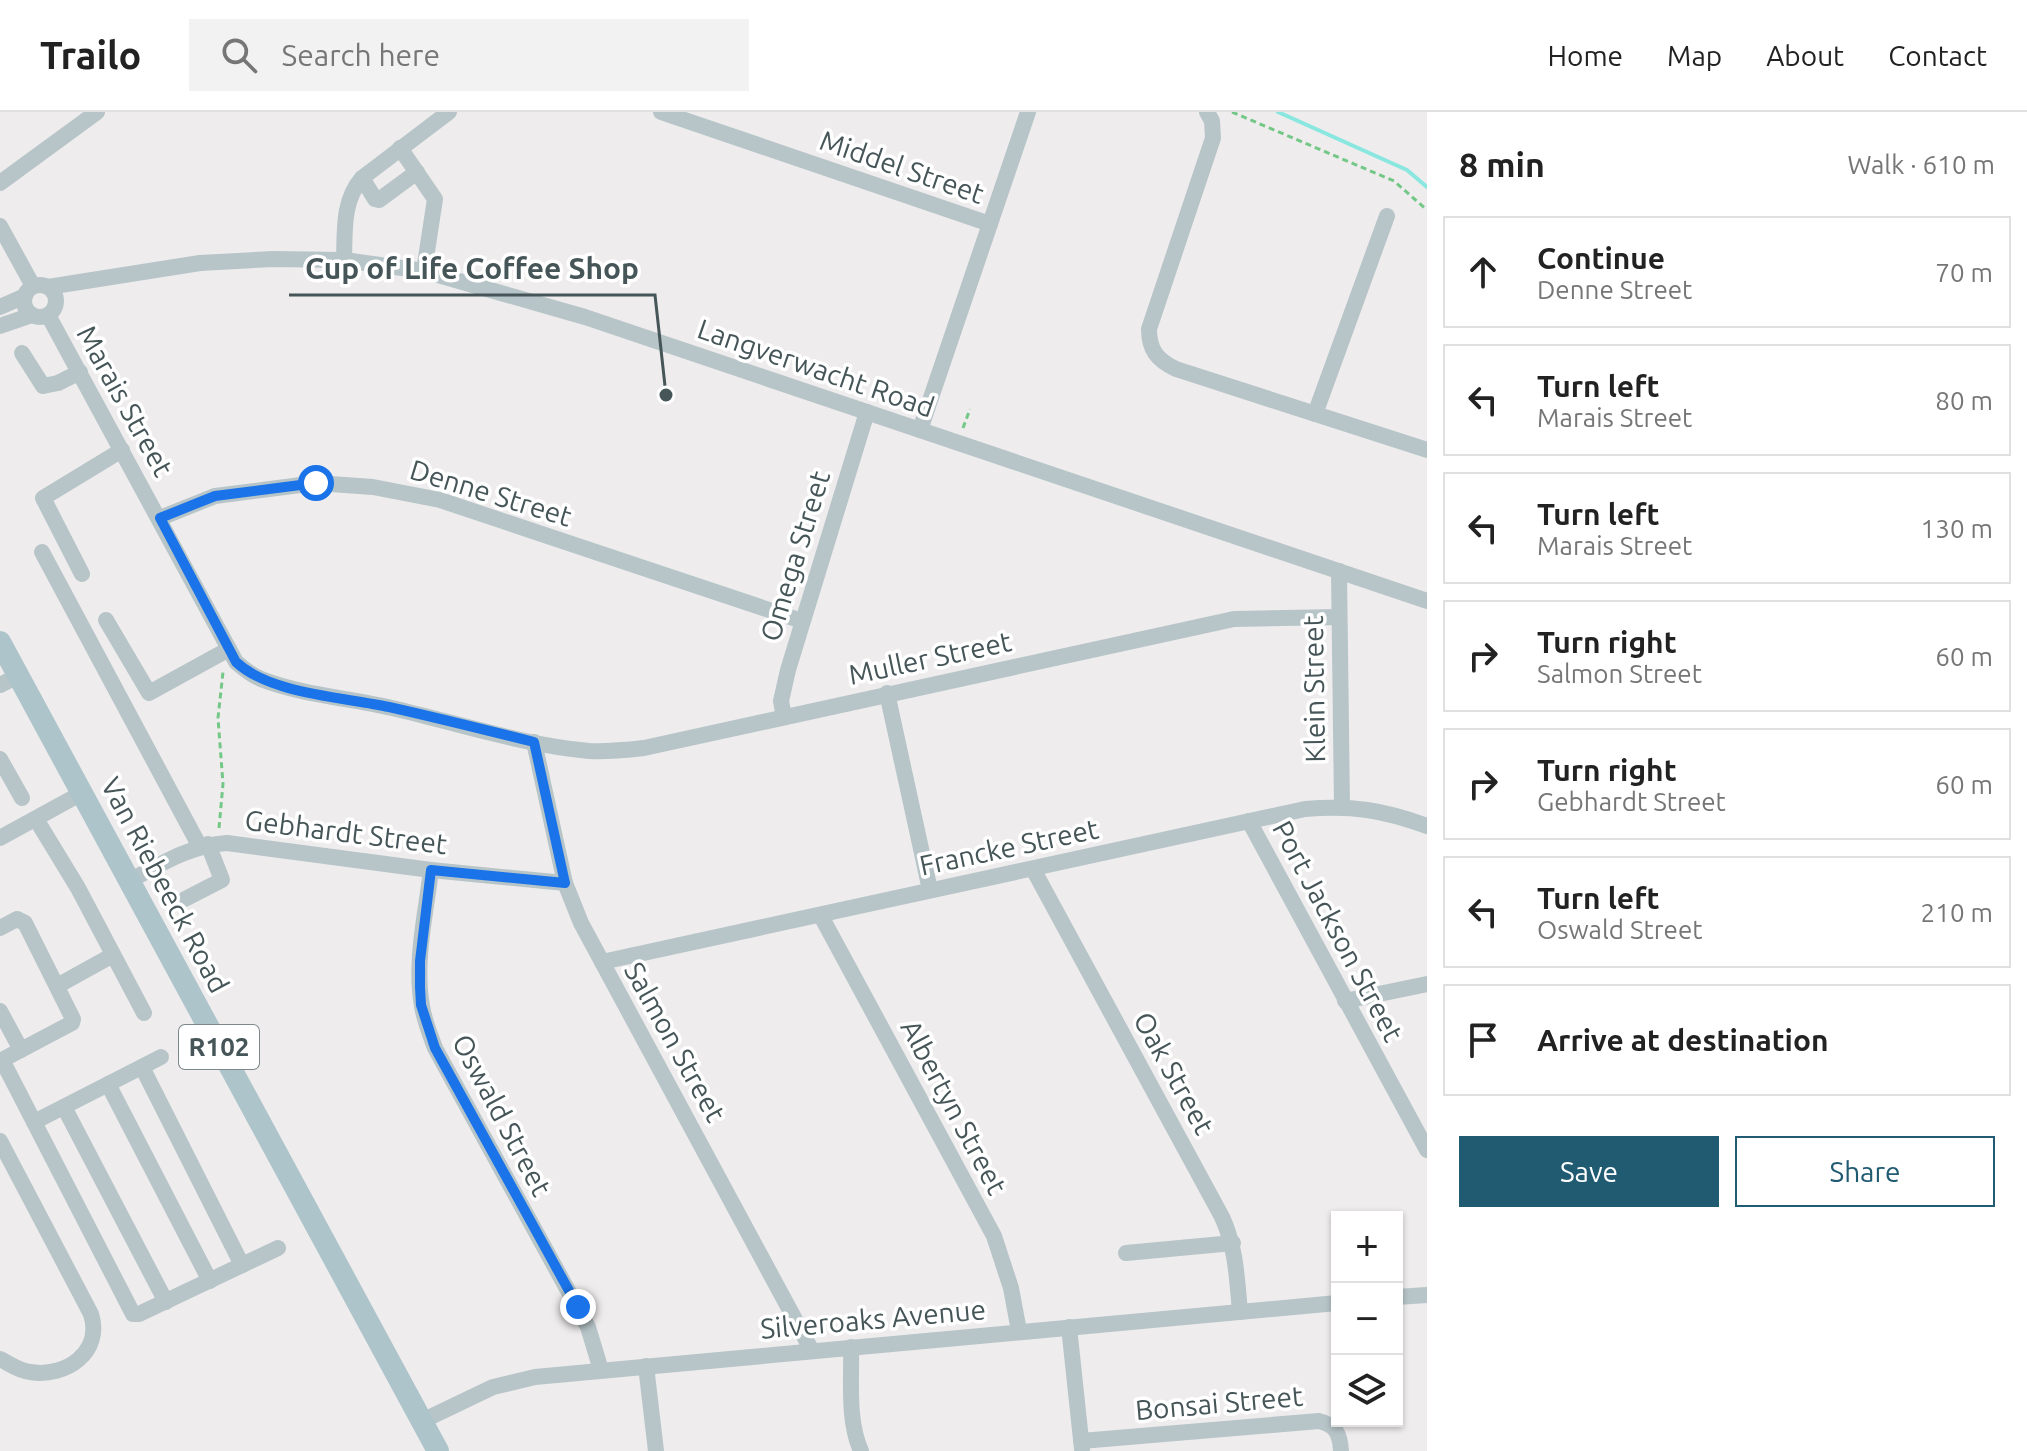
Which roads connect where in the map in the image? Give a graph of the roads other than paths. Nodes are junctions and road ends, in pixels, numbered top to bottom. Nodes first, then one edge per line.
1 (97, 112) edge
2 (449, 112) edge
3 (661, 112) edge
4 (1028, 112) edge
5 (1207, 112) edge
6 (400, 148) junction
7 (417, 172) junction
8 (362, 178) junction
9 (0, 183) edge
10 (1387, 216) dead end
11 (990, 224) junction
12 (1, 233) edge
13 (344, 260) junction
14 (424, 271) junction
15 (127, 275) junction
16 (35, 290) junction
17 (0, 307) edge
18 (45, 311) junction
19 (0, 326) edge
20 (22, 353) dead end
21 (80, 372) junction
22 (867, 412) junction
23 (1315, 414) junction
24 (920, 430) junction
25 (122, 450) junction
26 (1427, 450) edge
27 (160, 518) junction
28 (42, 552) dead end
29 (1339, 571) junction
30 (82, 574) dead end
31 (1427, 601) edge
32 (1338, 617) junction
33 (106, 620) dead end
34 (802, 621) junction
35 (0, 642) edge
36 (226, 656) junction
37 (9, 680) edge
38 (887, 693) junction
39 (784, 717) junction
40 (534, 742) junction
41 (0, 759) edge
42 (82, 793) junction
43 (22, 798) dead end
44 (1342, 806) junction
45 (36, 819) junction
46 (1249, 821) junction
47 (1427, 826) edge
48 (0, 838) edge
49 (209, 840) junction
50 (1033, 869) junction
51 (431, 870) junction
52 (129, 881) junction
53 (565, 883) junction
54 (930, 890) junction
55 (185, 899) dead end
56 (821, 916) junction
57 (0, 928) edge
58 (113, 955) junction
59 (602, 962) junction
60 (1427, 984) edge
61 (57, 986) junction
62 (1345, 1001) junction
63 (0, 1011) edge
64 (144, 1013) dead end
65 (21, 1050) junction
66 (161, 1057) dead end
67 (1, 1061) edge
68 (142, 1067) junction
69 (108, 1084) junction
70 (64, 1107) junction
71 (34, 1122) junction
72 (0, 1141) edge
73 (1427, 1150) edge
74 (1233, 1243) junction
75 (278, 1248) dead end
76 (1126, 1253) dead end
77 (242, 1265) junction
78 (210, 1281) junction
79 (1427, 1295) edge
80 (1403, 1297) edge
81 (166, 1302) junction
82 (1331, 1304) edge
83 (1240, 1312) junction
84 (1069, 1327) junction
85 (1019, 1331) junction
86 (851, 1347) junction
87 (812, 1351) junction
88 (0, 1359) edge
89 (646, 1366) junction
90 (601, 1370) junction
91 (422, 1421) junction
92 (1082, 1446) edge
93 (438, 1451) edge
94 (656, 1451) edge
95 (861, 1451) edge
96 (1341, 1451) edge

1 - 9 street
2 - 6 street
3 - 11 street, Middel Street
4 - 11 street
5 - 23 street
6 - 7 street
6 - 8 street
7 - 8 street
7 - 14 street
8 - 13 street
10 - 23 street
11 - 24 street
12 - 16 street
13 - 14 street, Langverwacht Road
13 - 15 street, Langverwacht Road
14 - 22 street, Langverwacht Road
15 - 16 street, Langverwacht Road
15 - 18 street, Langverwacht Road
16 - 17 street, Langverwacht Road
16 - 18 street
16 - 18 street
18 - 19 street, Langverwacht Road
18 - 21 street, Marais Street
20 - 21 street
21 - 25 street, Marais Street
22 - 24 street, Langverwacht Road
22 - 34 street, Omega Street
23 - 26 street
24 - 29 street, Langverwacht Road
25 - 27 street, Marais Street
25 - 30 street
27 - 34 street, Denne Street
27 - 36 street, Marais Street
28 - 49 street
29 - 31 street, Langverwacht Road
29 - 32 street, Klein Street
32 - 38 street, Muller Street
32 - 44 street, Klein Street
33 - 36 street
34 - 39 street, Omega Street
35 - 37 main road, Van Riebeeck Road / R102
36 - 40 street, Marais Street
37 - 42 main road, Van Riebeeck Road / R102
38 - 39 street, Muller Street
38 - 54 street
39 - 40 street, Muller Street
40 - 53 street, Salmon Street
41 - 43 street
42 - 45 street
42 - 52 main road, Van Riebeeck Road / R102
44 - 46 street, Francke Street
44 - 47 street, Francke Street
45 - 48 street
45 - 58 street
46 - 50 street, Francke Street
46 - 62 street, Port Jackson Street
49 - 51 street, Gebhardt Street
49 - 52 street, Gebhardt Street
49 - 55 street
50 - 54 street, Francke Street
50 - 74 street, Oak Street
51 - 53 street, Gebhardt Street
51 - 90 street, Oswald Street
52 - 91 main road, Van Riebeeck Road / R102
53 - 59 street, Salmon Street
54 - 56 street, Francke Street
56 - 59 street, Francke Street
56 - 85 street, Albertyn Street
57 - 61 street
58 - 61 street
58 - 64 street
59 - 87 street, Salmon Street
60 - 62 street
61 - 65 street
62 - 73 street, Port Jackson Street
63 - 65 street
65 - 67 street
66 - 68 street
67 - 71 street
68 - 69 street
68 - 77 street
69 - 70 street
69 - 78 street
70 - 71 street
70 - 81 street
71 - 81 street
72 - 88 street
74 - 76 street
74 - 83 street, Oak Street
75 - 77 street
77 - 78 street
78 - 81 street
79 - 80 street
82 - 83 street, Silveroaks Avenue
83 - 84 street, Silveroaks Avenue
84 - 85 street, Silveroaks Avenue
84 - 92 street, Bonsai Street
85 - 86 street, Silveroaks Avenue
86 - 87 street, Silveroaks Avenue
86 - 95 street
87 - 89 street, Silveroaks Avenue
89 - 90 street, Silveroaks Avenue
89 - 94 street
90 - 91 street, Silveroaks Avenue
91 - 93 main road, Van Riebeeck Road / R102
92 - 96 street, Bonsai Street

